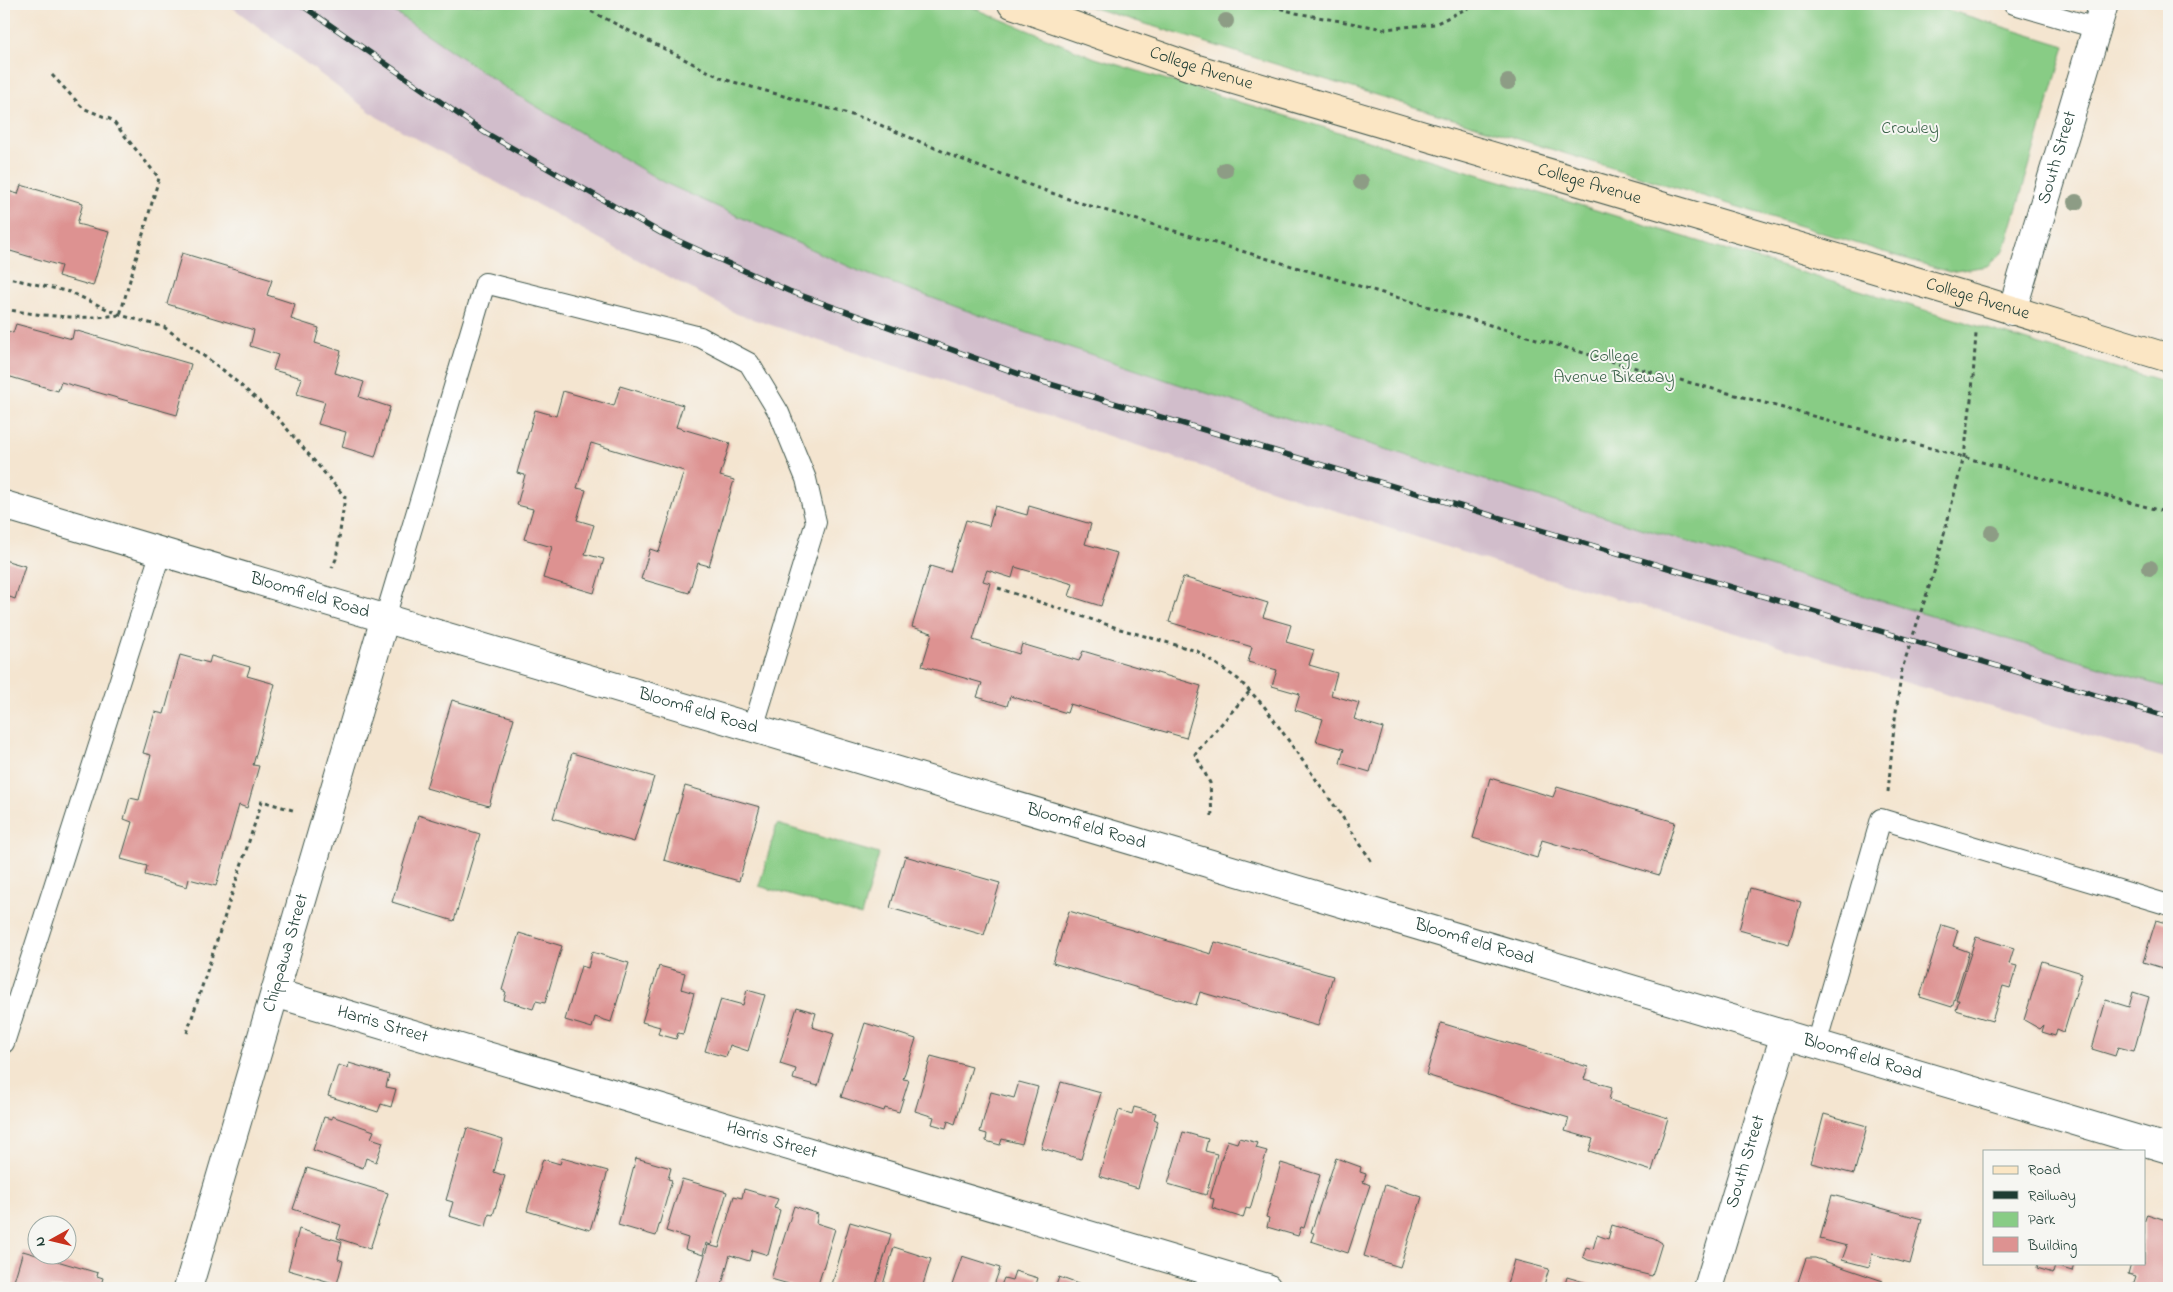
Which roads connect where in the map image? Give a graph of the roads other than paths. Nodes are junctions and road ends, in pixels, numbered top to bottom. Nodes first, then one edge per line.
1 (1012, 4) edge
2 (2014, 4) edge
3 (2100, 16) edge
4 (2012, 311) junction
5 (2169, 358) edge
6 (4, 505) edge
7 (161, 552) junction
8 (385, 618) junction
9 (752, 728) junction
10 (2169, 906) edge
11 (274, 994) junction
12 (1784, 1034) junction
13 (4, 1043) edge
14 (1816, 1044) junction
15 (2169, 1149) edge
16 (188, 1288) edge
17 (1266, 1288) edge
18 (1708, 1288) edge

1 - 4 street, College Avenue
2 - 3 lane
3 - 4 street, South Street
4 - 5 street, College Avenue
6 - 7 street, Bloomfield Road
7 - 8 street, Bloomfield Road
7 - 13 lane
8 - 9 street, Bloomfield Road
8 - 9 lane
8 - 11 street, Chippawa Street
9 - 12 street, Bloomfield Road
10 - 14 lane
11 - 16 street, Chippawa Street
11 - 17 street, Harris Street
12 - 14 street, Bloomfield Road
12 - 18 street, South Street
14 - 15 street, Bloomfield Road

